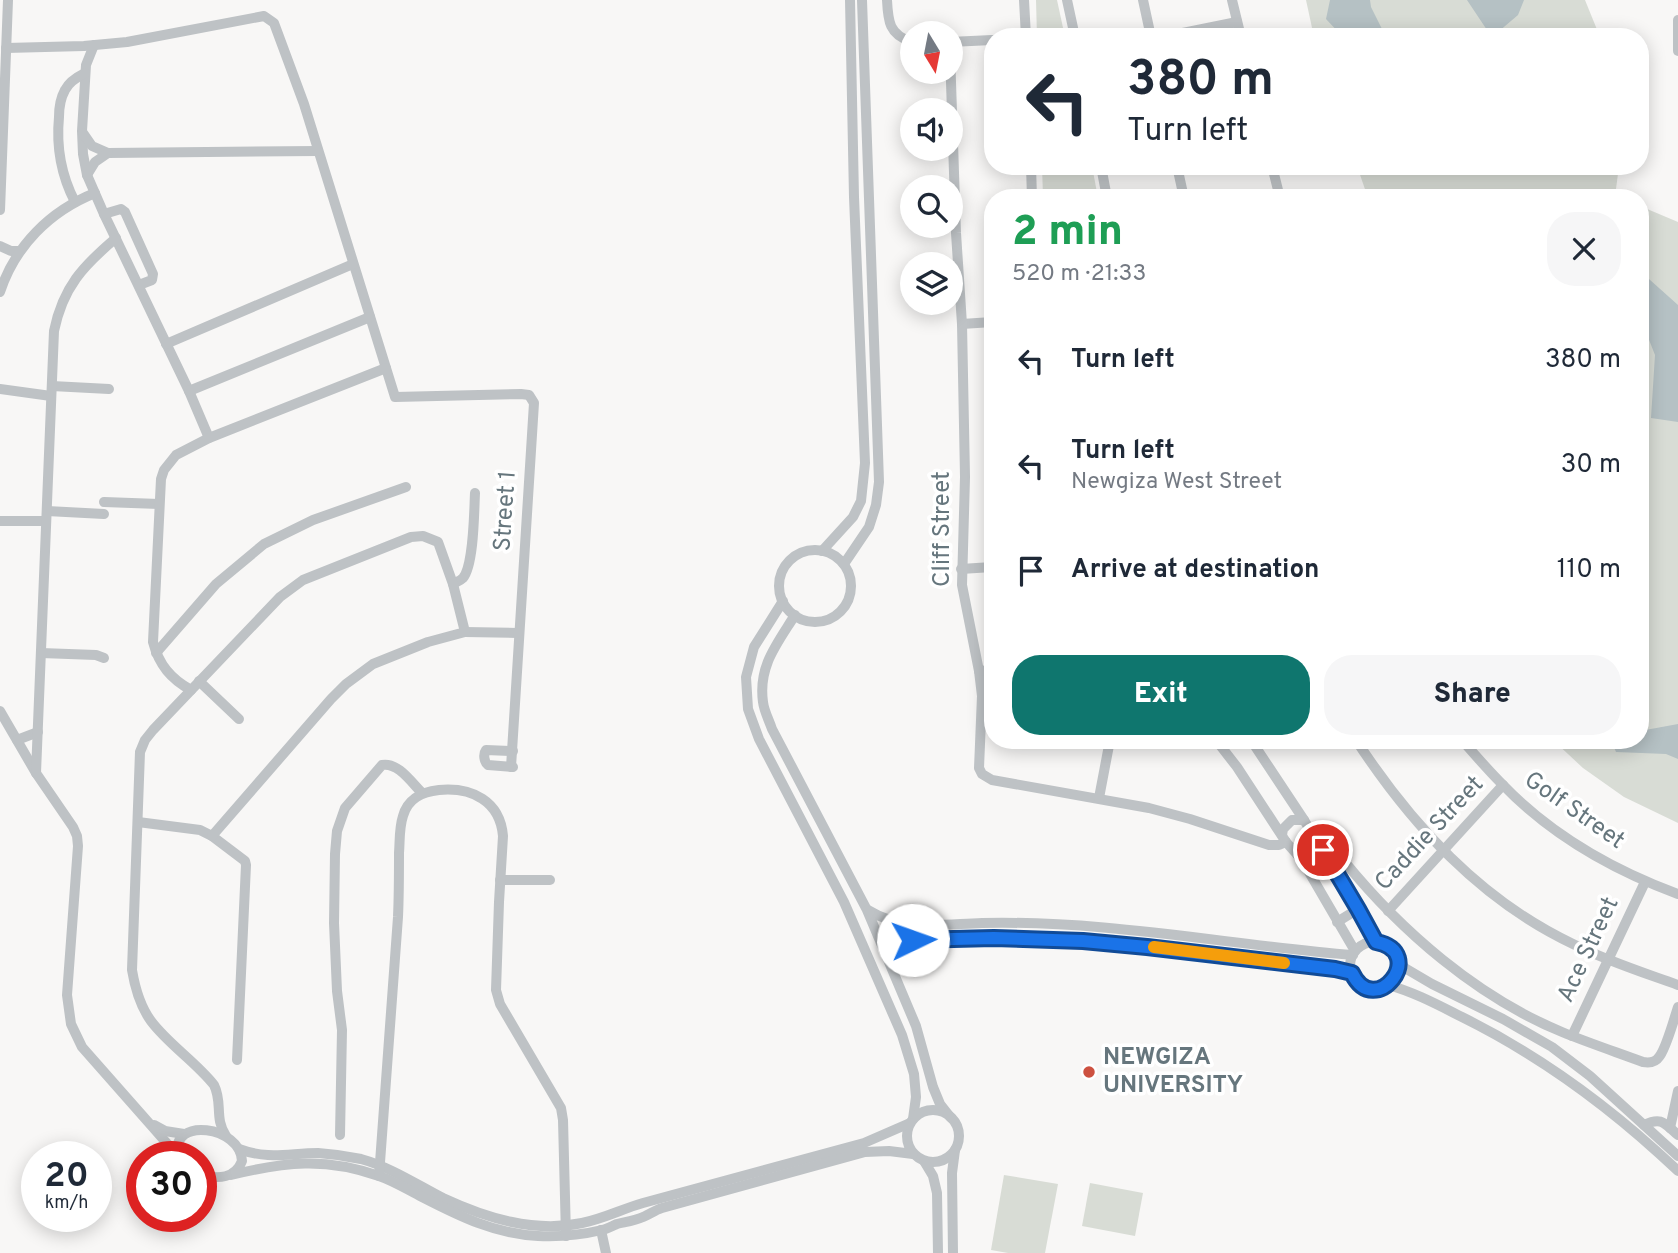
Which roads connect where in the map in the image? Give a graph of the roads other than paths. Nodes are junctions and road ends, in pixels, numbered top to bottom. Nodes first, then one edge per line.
1 (8, 0) edge
2 (850, 0) edge
3 (862, 0) edge
4 (887, 0) edge
5 (1024, 0) edge
6 (1067, 0) edge
7 (1143, 0) edge
8 (1232, 0) edge
9 (1678, 20) edge
10 (1237, 22) junction
11 (1026, 28) edge
12 (1073, 28) edge
13 (1149, 28) edge
14 (1207, 28) edge
15 (1239, 28) edge
16 (900, 38) edge
17 (984, 40) edge
18 (963, 41) edge
19 (93, 45) junction
20 (75, 46) junction
21 (6, 48) junction
22 (1678, 51) edge
23 (85, 69) junction
24 (951, 84) edge
25 (82, 131) junction
26 (318, 151) junction
27 (107, 153) junction
28 (87, 175) junction
29 (95, 193) junction
30 (75, 202) junction
31 (0, 210) edge
32 (104, 214) junction
33 (116, 238) junction
34 (0, 246) edge
35 (20, 251) junction
36 (354, 264) junction
37 (139, 285) junction
38 (0, 292) edge
39 (370, 317) junction
40 (984, 323) edge
41 (962, 324) junction
42 (166, 344) junction
43 (386, 368) junction
44 (0, 389) edge
45 (109, 389) dead end
46 (51, 391) junction
47 (189, 391) junction
48 (209, 438) junction
49 (406, 488) dead end
50 (475, 493) dead end
51 (104, 502) dead end
52 (159, 504) junction
53 (104, 514) dead end
54 (47, 516) junction
55 (0, 521) edge
56 (822, 551) junction
57 (844, 564) junction
58 (984, 568) edge
59 (961, 569) junction
60 (453, 584) junction
61 (783, 601) junction
62 (795, 615) junction
63 (466, 632) junction
64 (518, 633) junction
65 (41, 653) junction
66 (156, 653) junction
67 (104, 658) dead end
68 (979, 671) junction
69 (984, 671) edge
70 (200, 681) junction
71 (191, 690) junction
72 (0, 711) edge
73 (239, 719) dead end
74 (38, 732) junction
75 (17, 740) junction
76 (1108, 749) edge
77 (1223, 749) edge
78 (1258, 749) edge
79 (1362, 749) edge
80 (1470, 749) edge
81 (513, 751) junction
82 (36, 773) junction
83 (1503, 785) junction
84 (422, 793) junction
85 (1100, 798) junction
86 (1304, 820) junction
87 (138, 822) junction
88 (825, 828) junction
89 (212, 836) junction
90 (810, 836) junction
91 (1315, 838) junction
92 (1284, 839) junction
93 (1294, 850) junction
94 (1444, 851) junction
95 (1330, 862) junction
96 (500, 880) junction
97 (550, 880) dead end
98 (1645, 881) junction
99 (1365, 887) junction
100 (1678, 894) edge
101 (1351, 896) junction
102 (1358, 909) junction
103 (867, 910) junction
104 (1388, 911) junction
105 (1337, 922) junction
106 (912, 925) junction
107 (913, 940) junction
108 (1376, 942) junction
109 (1354, 953) junction
110 (1608, 960) junction
111 (1398, 964) junction
112 (891, 965) junction
113 (1352, 973) junction
114 (1432, 984) junction
115 (1388, 985) junction
116 (1678, 985) edge
117 (1419, 996) junction
118 (1678, 1007) edge
119 (1572, 1036) junction
120 (237, 1060) dead end
121 (1678, 1091) edge
122 (218, 1111) junction
123 (951, 1118) junction
124 (148, 1121) junction
125 (912, 1121) junction
126 (1644, 1125) junction
127 (199, 1130) junction
128 (1674, 1132) edge
129 (184, 1134) junction
130 (340, 1135) dead end
131 (226, 1136) junction
132 (165, 1141) edge
133 (180, 1141) edge
134 (864, 1148) junction
135 (240, 1149) junction
136 (955, 1150) junction
137 (913, 1154) junction
138 (1678, 1156) edge
139 (924, 1161) junction
140 (380, 1171) junction
141 (1678, 1171) edge
142 (769, 1174) junction
143 (231, 1175) junction
144 (217, 1177) edge
145 (633, 1206) junction
146 (638, 1219) junction
147 (601, 1230) junction
148 (566, 1231) junction
149 (606, 1253) edge
150 (938, 1253) edge
151 (953, 1253) edge

1 - 21 street
2 - 56 street
3 - 57 street
4 - 16 street
5 - 11 street
6 - 12 street
7 - 13 street
8 - 10 street
9 - 22 street
10 - 14 street
10 - 15 street
17 - 18 street
19 - 20 street
19 - 23 street
19 - 26 street
20 - 21 street
20 - 23 street
21 - 31 street
23 - 25 street
23 - 30 street
24 - 41 street, Cliff Street
25 - 27 street
25 - 28 street
26 - 27 street
26 - 36 street
27 - 28 street
28 - 29 street
29 - 30 street
29 - 32 street
30 - 35 street
32 - 33 street
32 - 37 street
33 - 37 street
33 - 46 street
34 - 35 street
35 - 38 street
36 - 39 street
36 - 42 street
37 - 42 street
39 - 43 street
39 - 47 street
40 - 41 street
41 - 59 street, Cliff Street
42 - 47 street
43 - 48 street
43 - 64 street, Street 1
44 - 46 street
45 - 46 street
46 - 54 street
47 - 48 street
48 - 52 street
49 - 66 street
50 - 60 street
51 - 52 street
52 - 66 street
53 - 54 street
54 - 55 street
54 - 65 street
56 - 57 street
56 - 61 street
57 - 62 street
58 - 59 street
59 - 68 street, Cliff Street
60 - 63 street
60 - 70 street
61 - 62 street
61 - 90 street
62 - 88 street
63 - 64 street
63 - 89 street
64 - 81 street, Street 1
65 - 67 street
65 - 74 street
66 - 71 street
68 - 69 street
68 - 85 street, Cliff Street
70 - 71 street
70 - 73 street
71 - 87 street
72 - 75 street
74 - 75 street
74 - 82 street
75 - 82 street
76 - 85 street
77 - 92 street
78 - 86 street
79 - 94 street
80 - 83 street, Golf Street
81 - 81 street, Street 1
82 - 124 street
83 - 94 street, Caddie Street
83 - 98 street, Golf Street
84 - 96 street
84 - 130 street
84 - 140 street
85 - 92 street, Cliff Street
86 - 91 street
86 - 92 street
87 - 89 street
87 - 122 street
88 - 90 street
88 - 103 street
89 - 120 street
90 - 125 street
91 - 93 street
91 - 95 street
92 - 93 street
93 - 105 street
94 - 104 street, Caddie Street
94 - 110 street
95 - 99 street
95 - 101 street
96 - 97 street
96 - 148 street
98 - 100 street, Golf Street
98 - 110 street, Ace Street
99 - 101 street
99 - 104 street
101 - 102 street
102 - 105 street
102 - 108 street
103 - 106 street
103 - 112 street
104 - 119 street
105 - 109 street
106 - 107 street
106 - 109 street
107 - 112 street
107 - 113 street
108 - 109 street
108 - 111 street
109 - 113 street
110 - 116 street
110 - 119 street, Ace Street
111 - 114 street
111 - 115 street
112 - 123 street
113 - 115 street
114 - 117 street
114 - 126 street
115 - 117 street
117 - 141 street
118 - 119 street
121 - 128 street
122 - 127 street
122 - 131 street
123 - 125 street
123 - 136 street
124 - 129 street
124 - 132 street
125 - 134 street
125 - 137 street
126 - 128 street
126 - 138 street
127 - 129 street
127 - 131 street
129 - 133 street
131 - 135 street
134 - 137 street
134 - 142 street
135 - 140 street
135 - 143 street
136 - 139 street
136 - 151 street
137 - 139 street
139 - 150 street
140 - 143 street
140 - 148 street
142 - 145 street
142 - 146 street
143 - 144 street
145 - 146 street
145 - 148 street
146 - 147 street
147 - 148 street
147 - 149 street

